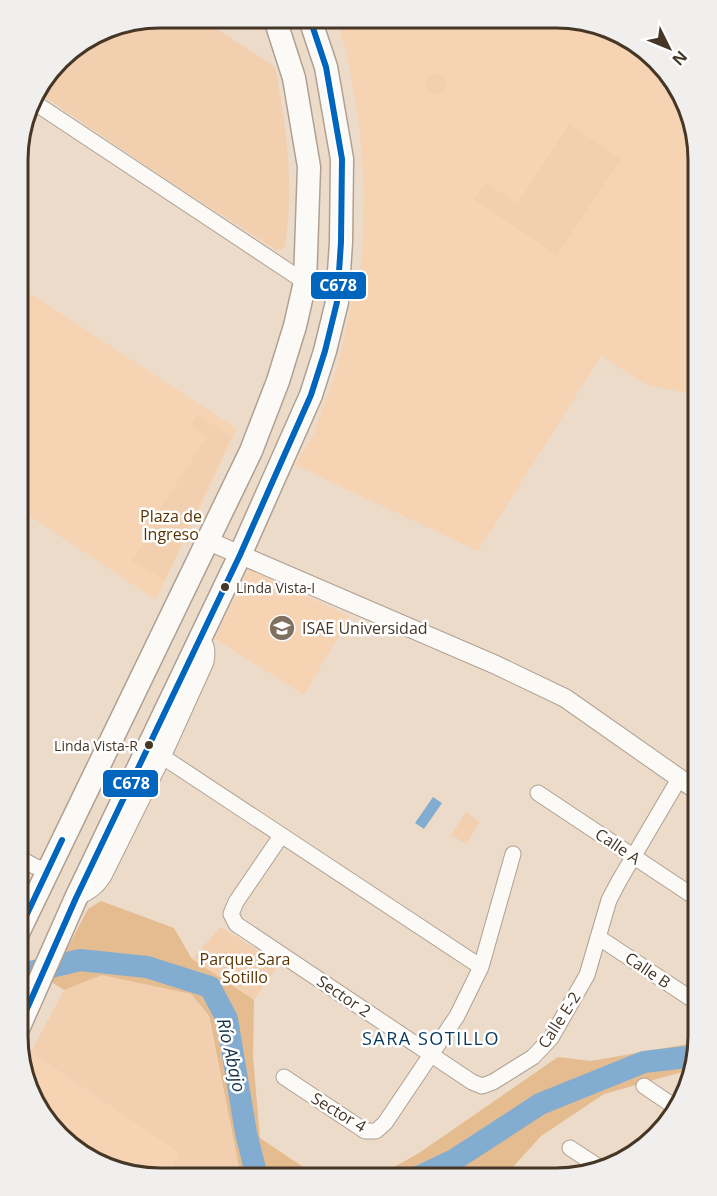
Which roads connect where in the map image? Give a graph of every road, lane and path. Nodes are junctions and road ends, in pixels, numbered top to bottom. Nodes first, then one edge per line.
1 (278, 28) edge
2 (313, 28) edge
3 (41, 106) edge
4 (305, 282) junction
5 (206, 540) junction
6 (240, 555) junction
7 (200, 635) junction
8 (163, 757) junction
9 (680, 779) junction
10 (688, 784) edge
11 (538, 793) dead end
12 (281, 836) junction
13 (513, 854) dead end
14 (633, 856) junction
15 (28, 863) edge
16 (48, 871) junction
17 (688, 893) edge
18 (76, 898) junction
19 (28, 912) edge
20 (598, 937) junction
21 (481, 967) junction
22 (688, 997) edge
23 (28, 1006) edge
24 (431, 1054) junction
25 (284, 1077) dead end
26 (644, 1086) dead end
27 (669, 1103) edge
28 (570, 1148) dead end
29 (592, 1162) edge

1 - 4 main road
2 - 6 main road
3 - 4 street
4 - 5 main road
5 - 6 street
5 - 16 main road
6 - 7 main road
6 - 9 street
7 - 8 street
7 - 18 main road
8 - 12 street
8 - 18 street
9 - 10 street
9 - 14 street
11 - 14 street, Calle A
12 - 21 street
12 - 24 street, Sector 2
13 - 21 street
14 - 17 street, Calle A
14 - 20 street
15 - 16 street
16 - 19 main road
18 - 23 main road
20 - 22 street, Calle B
20 - 24 street, Calle E-2
21 - 24 street
24 - 25 street, Sector 4
26 - 27 street
28 - 29 street

